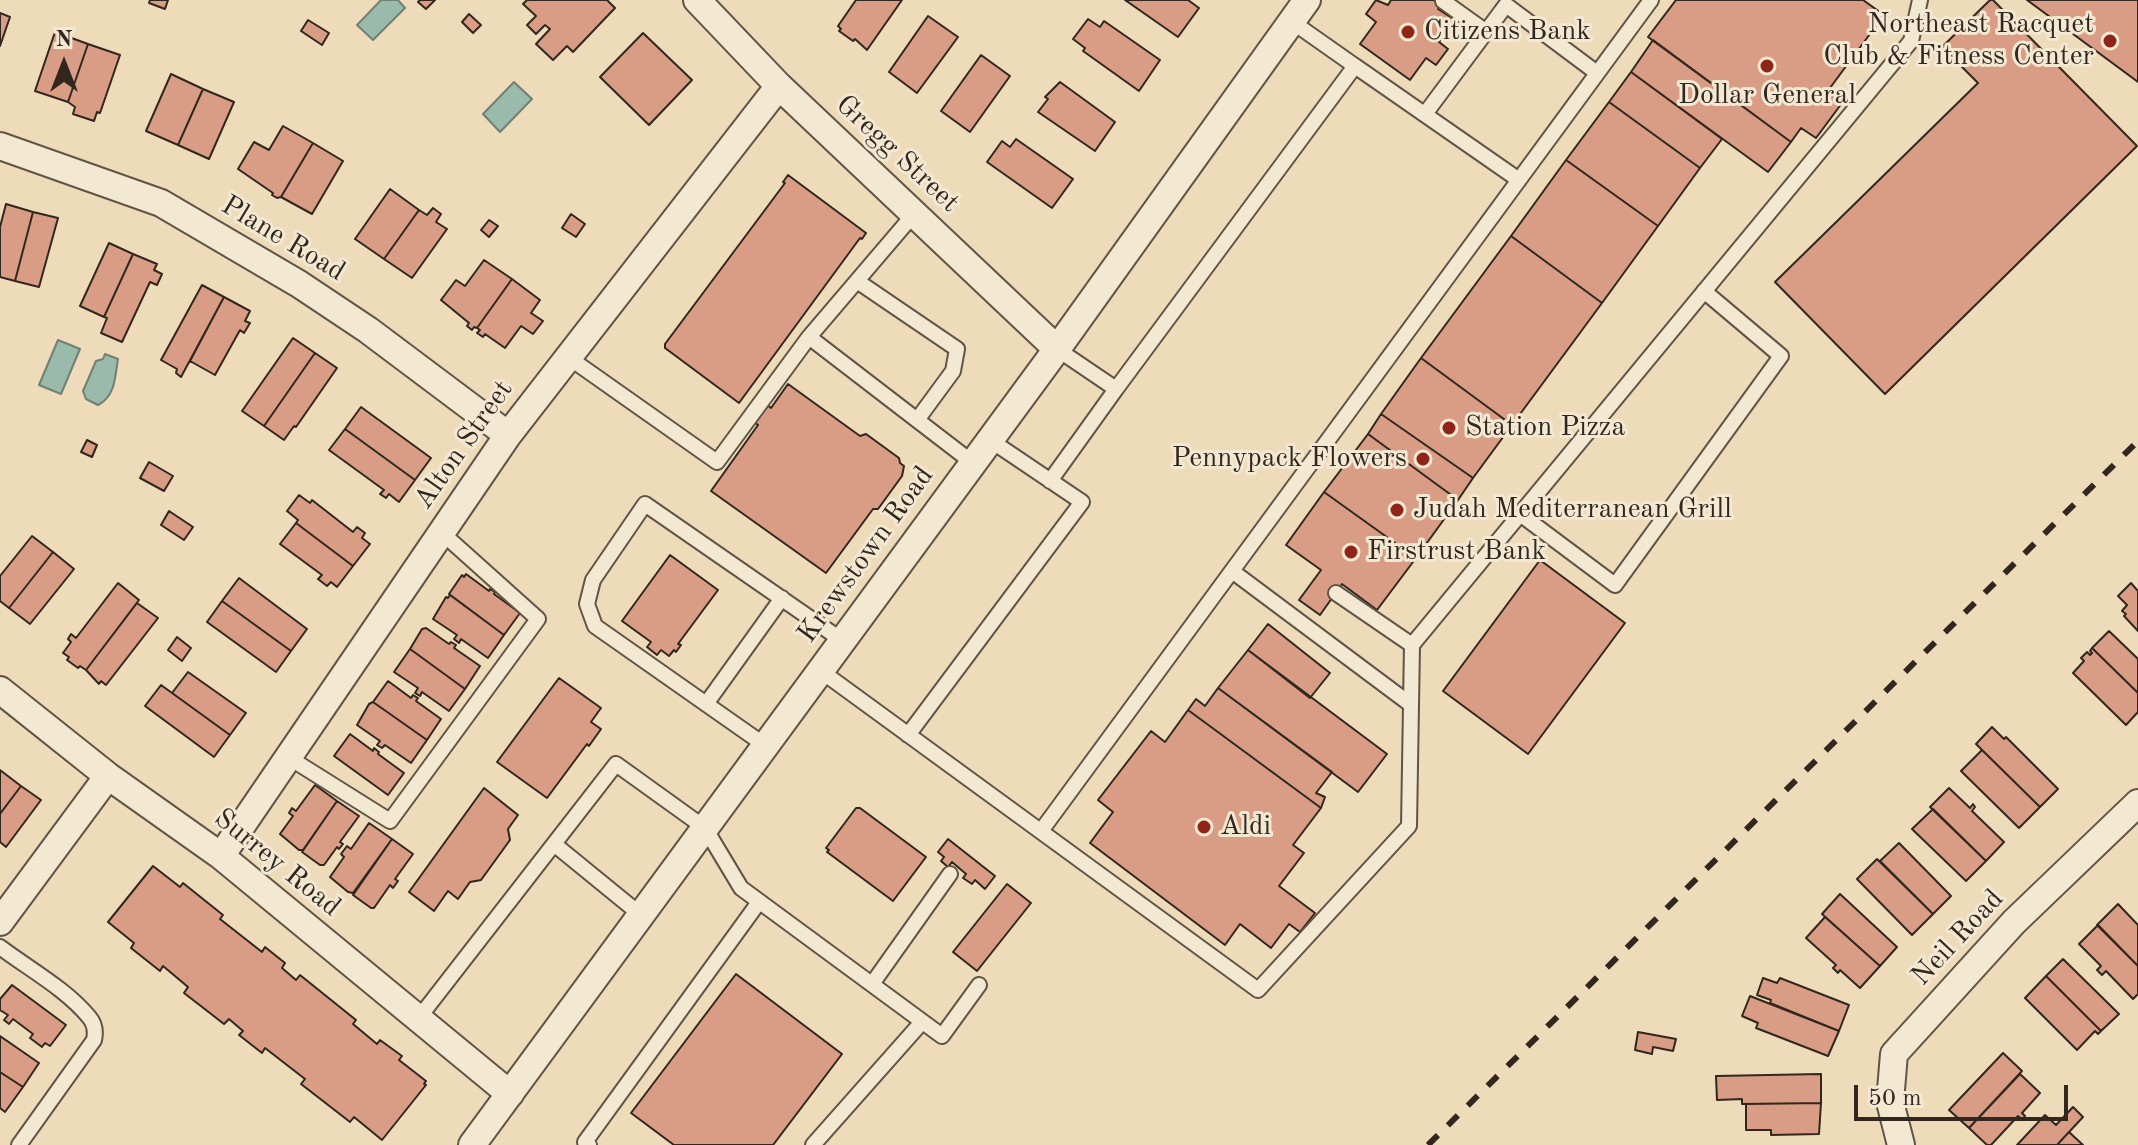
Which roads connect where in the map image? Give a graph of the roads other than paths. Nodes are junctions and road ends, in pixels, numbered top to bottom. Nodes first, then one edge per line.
1 (697, 0) edge
2 (1651, 0) edge
3 (1920, 0) edge
4 (1443, 1) edge
5 (1502, 2) edge
6 (1299, 11) edge
7 (1485, 31) junction
8 (1355, 66) junction
9 (1597, 73) junction
10 (779, 86) junction
11 (1425, 114) junction
12 (0, 146) edge
13 (1519, 180) junction
14 (914, 214) junction
15 (857, 281) junction
16 (1704, 291) junction
17 (809, 337) junction
18 (1057, 349) junction
19 (568, 357) junction
20 (1116, 389) junction
21 (917, 420) junction
22 (508, 435) junction
23 (990, 440) junction
24 (973, 463) junction
25 (1050, 481) junction
26 (1520, 514) junction
27 (441, 532) junction
28 (1232, 571) junction
29 (1336, 593) dead end
30 (782, 598) junction
31 (843, 641) junction
32 (1412, 645) junction
33 (821, 671) junction
34 (0, 690) edge
35 (706, 704) junction
36 (1410, 704) junction
37 (908, 735) junction
38 (766, 746) junction
39 (288, 757) junction
40 (108, 776) junction
41 (2138, 803) edge
42 (705, 828) junction
43 (1041, 831) junction
44 (554, 844) junction
45 (221, 856) junction
46 (950, 874) dead end
47 (759, 902) junction
48 (641, 915) junction
49 (0, 922) edge
50 (0, 947) edge
51 (872, 984) junction
52 (979, 985) dead end
53 (418, 1019) junction
54 (922, 1022) junction
55 (510, 1094) junction
56 (19, 1145) edge
57 (472, 1145) edge
58 (589, 1145) edge
59 (813, 1145) edge
60 (1901, 1145) edge

1 - 10 street, Gregg Street
2 - 9 lane
3 - 16 lane
4 - 7 lane
5 - 7 lane
5 - 9 lane
6 - 8 lane
6 - 18 street, Krewstown Road
7 - 11 lane
8 - 11 lane
8 - 20 lane
9 - 13 lane
10 - 14 street, Gregg Street
10 - 19 street, Alton Street
11 - 13 lane
12 - 22 street, Plane Road
13 - 28 lane
14 - 15 lane
14 - 18 street, Gregg Street
15 - 17 lane
15 - 21 lane
16 - 26 lane
16 - 26 lane
17 - 19 lane
17 - 21 lane
18 - 20 lane
18 - 23 street, Krewstown Road
19 - 22 street, Alton Street
20 - 25 lane
21 - 24 lane
22 - 27 street, Alton Street
23 - 24 street, Krewstown Road
23 - 25 lane
24 - 31 street, Krewstown Road
25 - 37 lane
26 - 32 lane
27 - 39 street, Alton Street
27 - 39 lane
28 - 36 lane
28 - 43 lane
29 - 32 lane
30 - 31 lane
30 - 35 lane
30 - 35 lane
31 - 33 street, Krewstown Road
32 - 36 lane
33 - 37 lane
33 - 38 street, Krewstown Road
34 - 40 street, Surrey Road
35 - 38 lane
36 - 43 lane
37 - 43 lane
38 - 42 street, Krewstown Road
39 - 45 street, Alton Street
40 - 45 street, Surrey Road
40 - 49 street
41 - 60 street, Neil Road
42 - 44 lane
42 - 47 lane
42 - 48 street, Krewstown Road
44 - 48 lane
44 - 53 lane
45 - 53 street, Surrey Road
46 - 51 lane
47 - 51 lane
47 - 58 lane
48 - 55 street, Krewstown Road
50 - 56 lane
51 - 54 lane
52 - 54 lane
53 - 55 street, Surrey Road
54 - 59 lane
55 - 57 street, Krewstown Road

